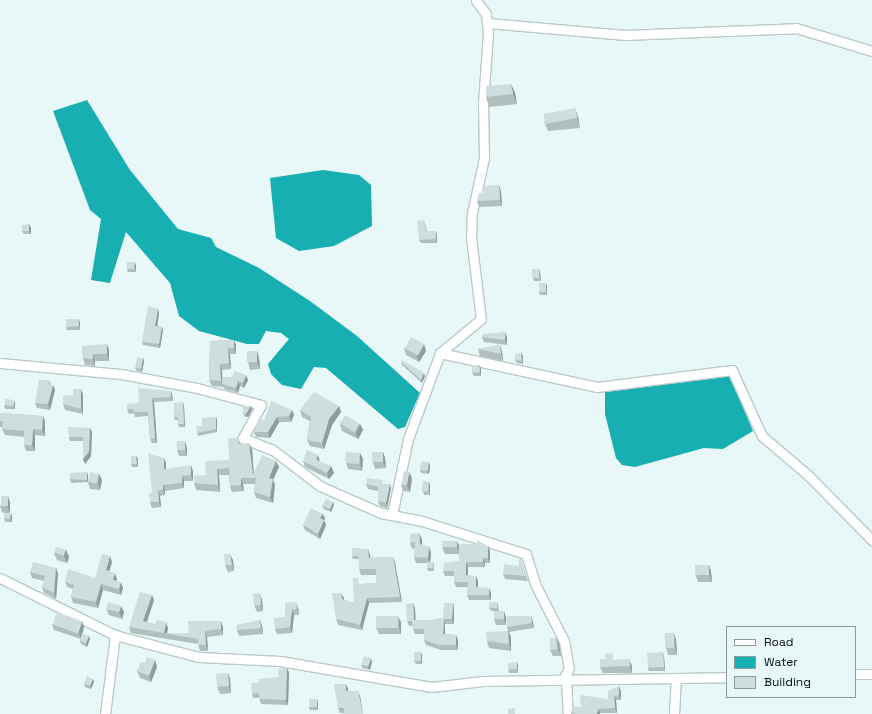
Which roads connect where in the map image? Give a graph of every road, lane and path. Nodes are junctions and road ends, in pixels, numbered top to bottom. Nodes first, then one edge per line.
1 (476, 0) edge
2 (488, 23) junction
3 (872, 51) edge
4 (440, 353) junction
5 (0, 363) edge
6 (392, 515) junction
7 (872, 540) edge
8 (0, 578) edge
9 (115, 635) junction
10 (856, 674) edge
11 (872, 674) edge
12 (726, 677) edge
13 (676, 678) junction
14 (565, 680) junction
15 (105, 714) edge
16 (568, 714) edge
17 (674, 714) edge

1 - 2 street
2 - 3 street
2 - 4 street
4 - 6 street
4 - 7 street
5 - 6 street
6 - 14 street
8 - 9 street
9 - 14 street
9 - 15 street
10 - 11 street
12 - 13 street
13 - 14 street
13 - 17 street
14 - 16 street

